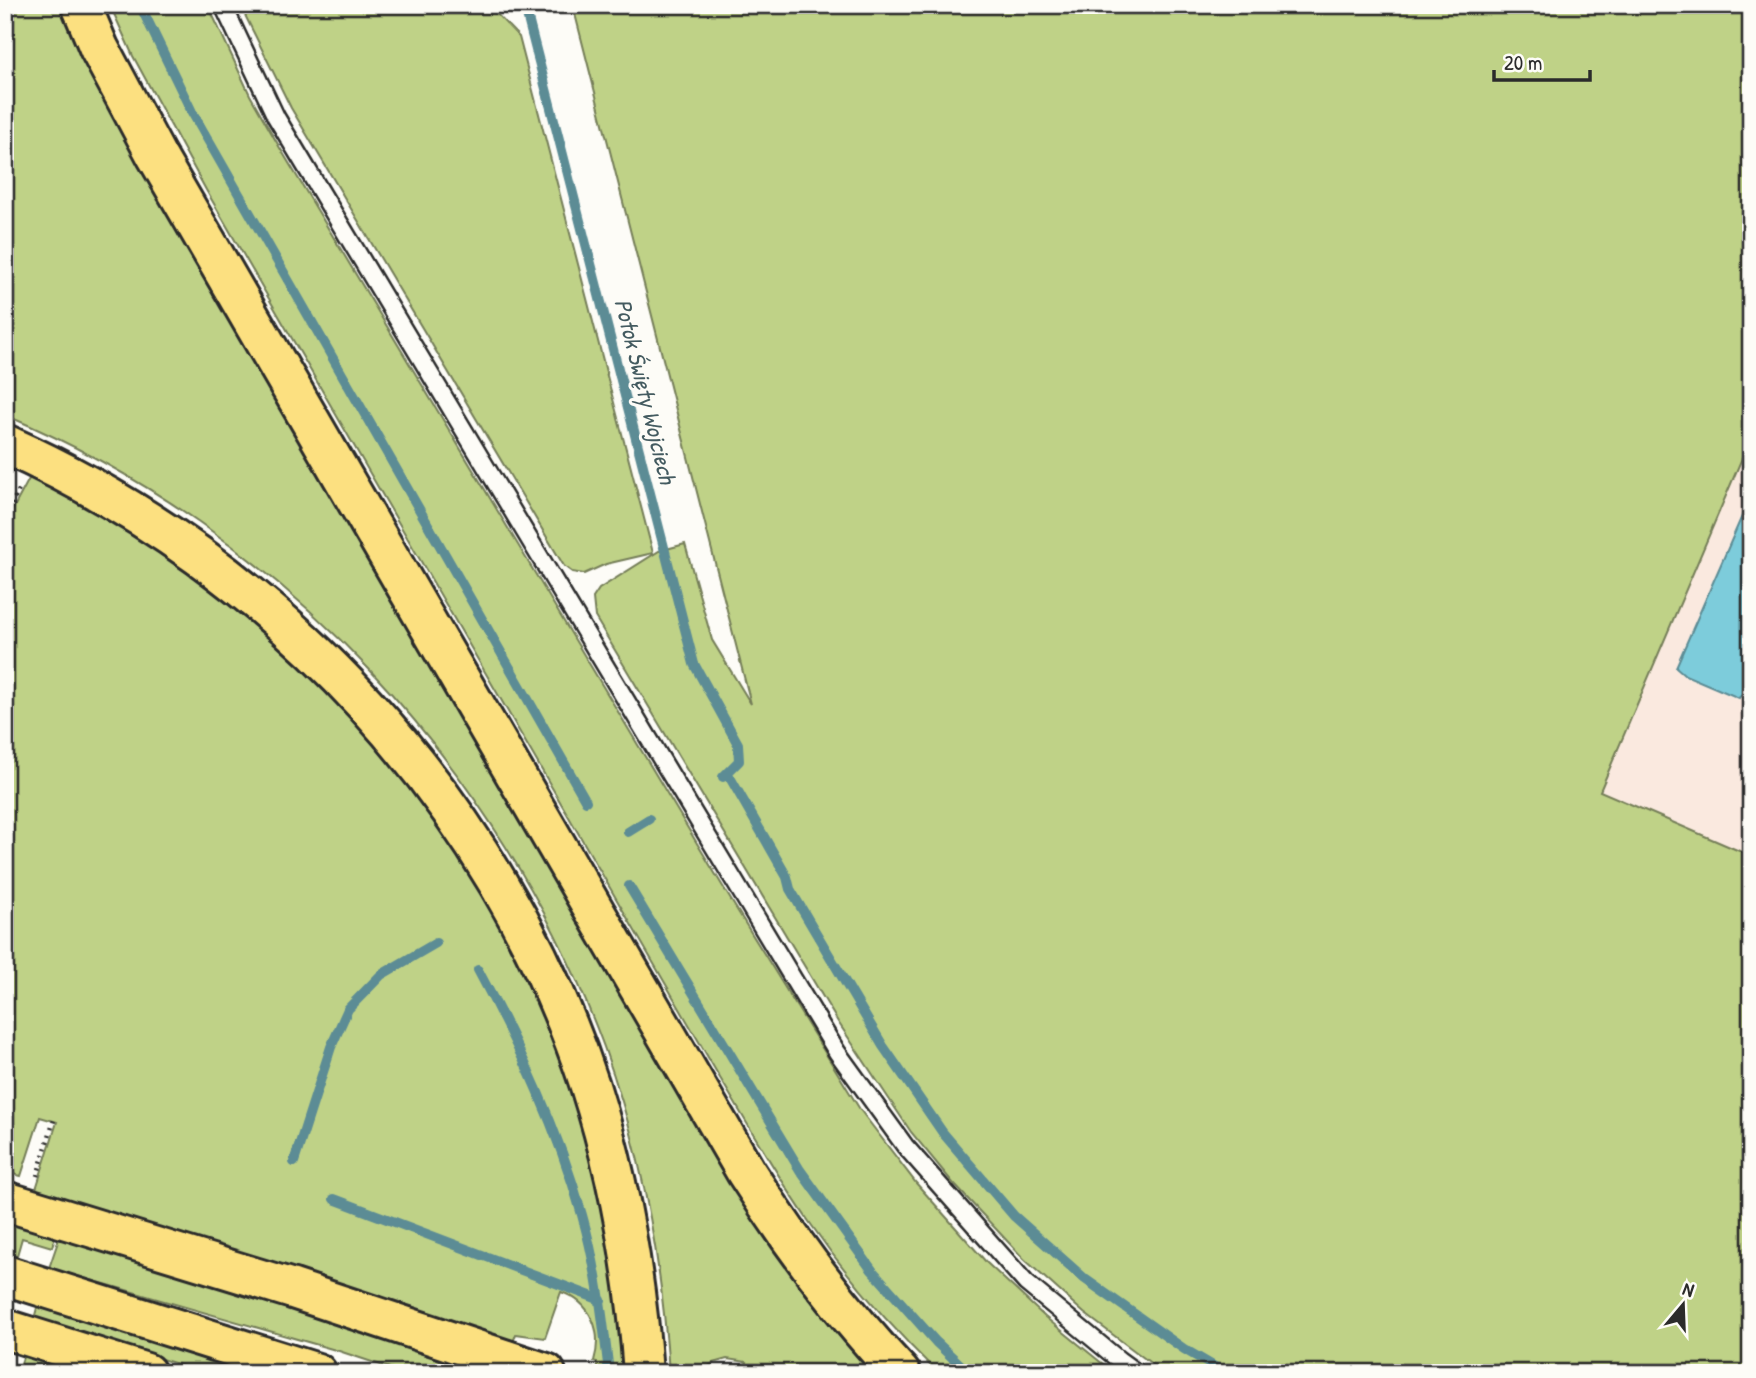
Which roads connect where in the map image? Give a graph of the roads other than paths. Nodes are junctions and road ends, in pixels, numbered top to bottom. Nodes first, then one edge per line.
1 (81, 5) edge
2 (223, 5) edge
3 (5, 444) edge
4 (19, 1195) edge
5 (5, 1275) edge
6 (17, 1332) edge
7 (146, 1373) edge
8 (317, 1373) edge
9 (545, 1373) edge
10 (643, 1373) edge
11 (900, 1373) edge
12 (1138, 1373) edge

1 - 11 highway
2 - 12 lane
3 - 10 highway
4 - 9 highway
5 - 8 highway
6 - 7 highway

